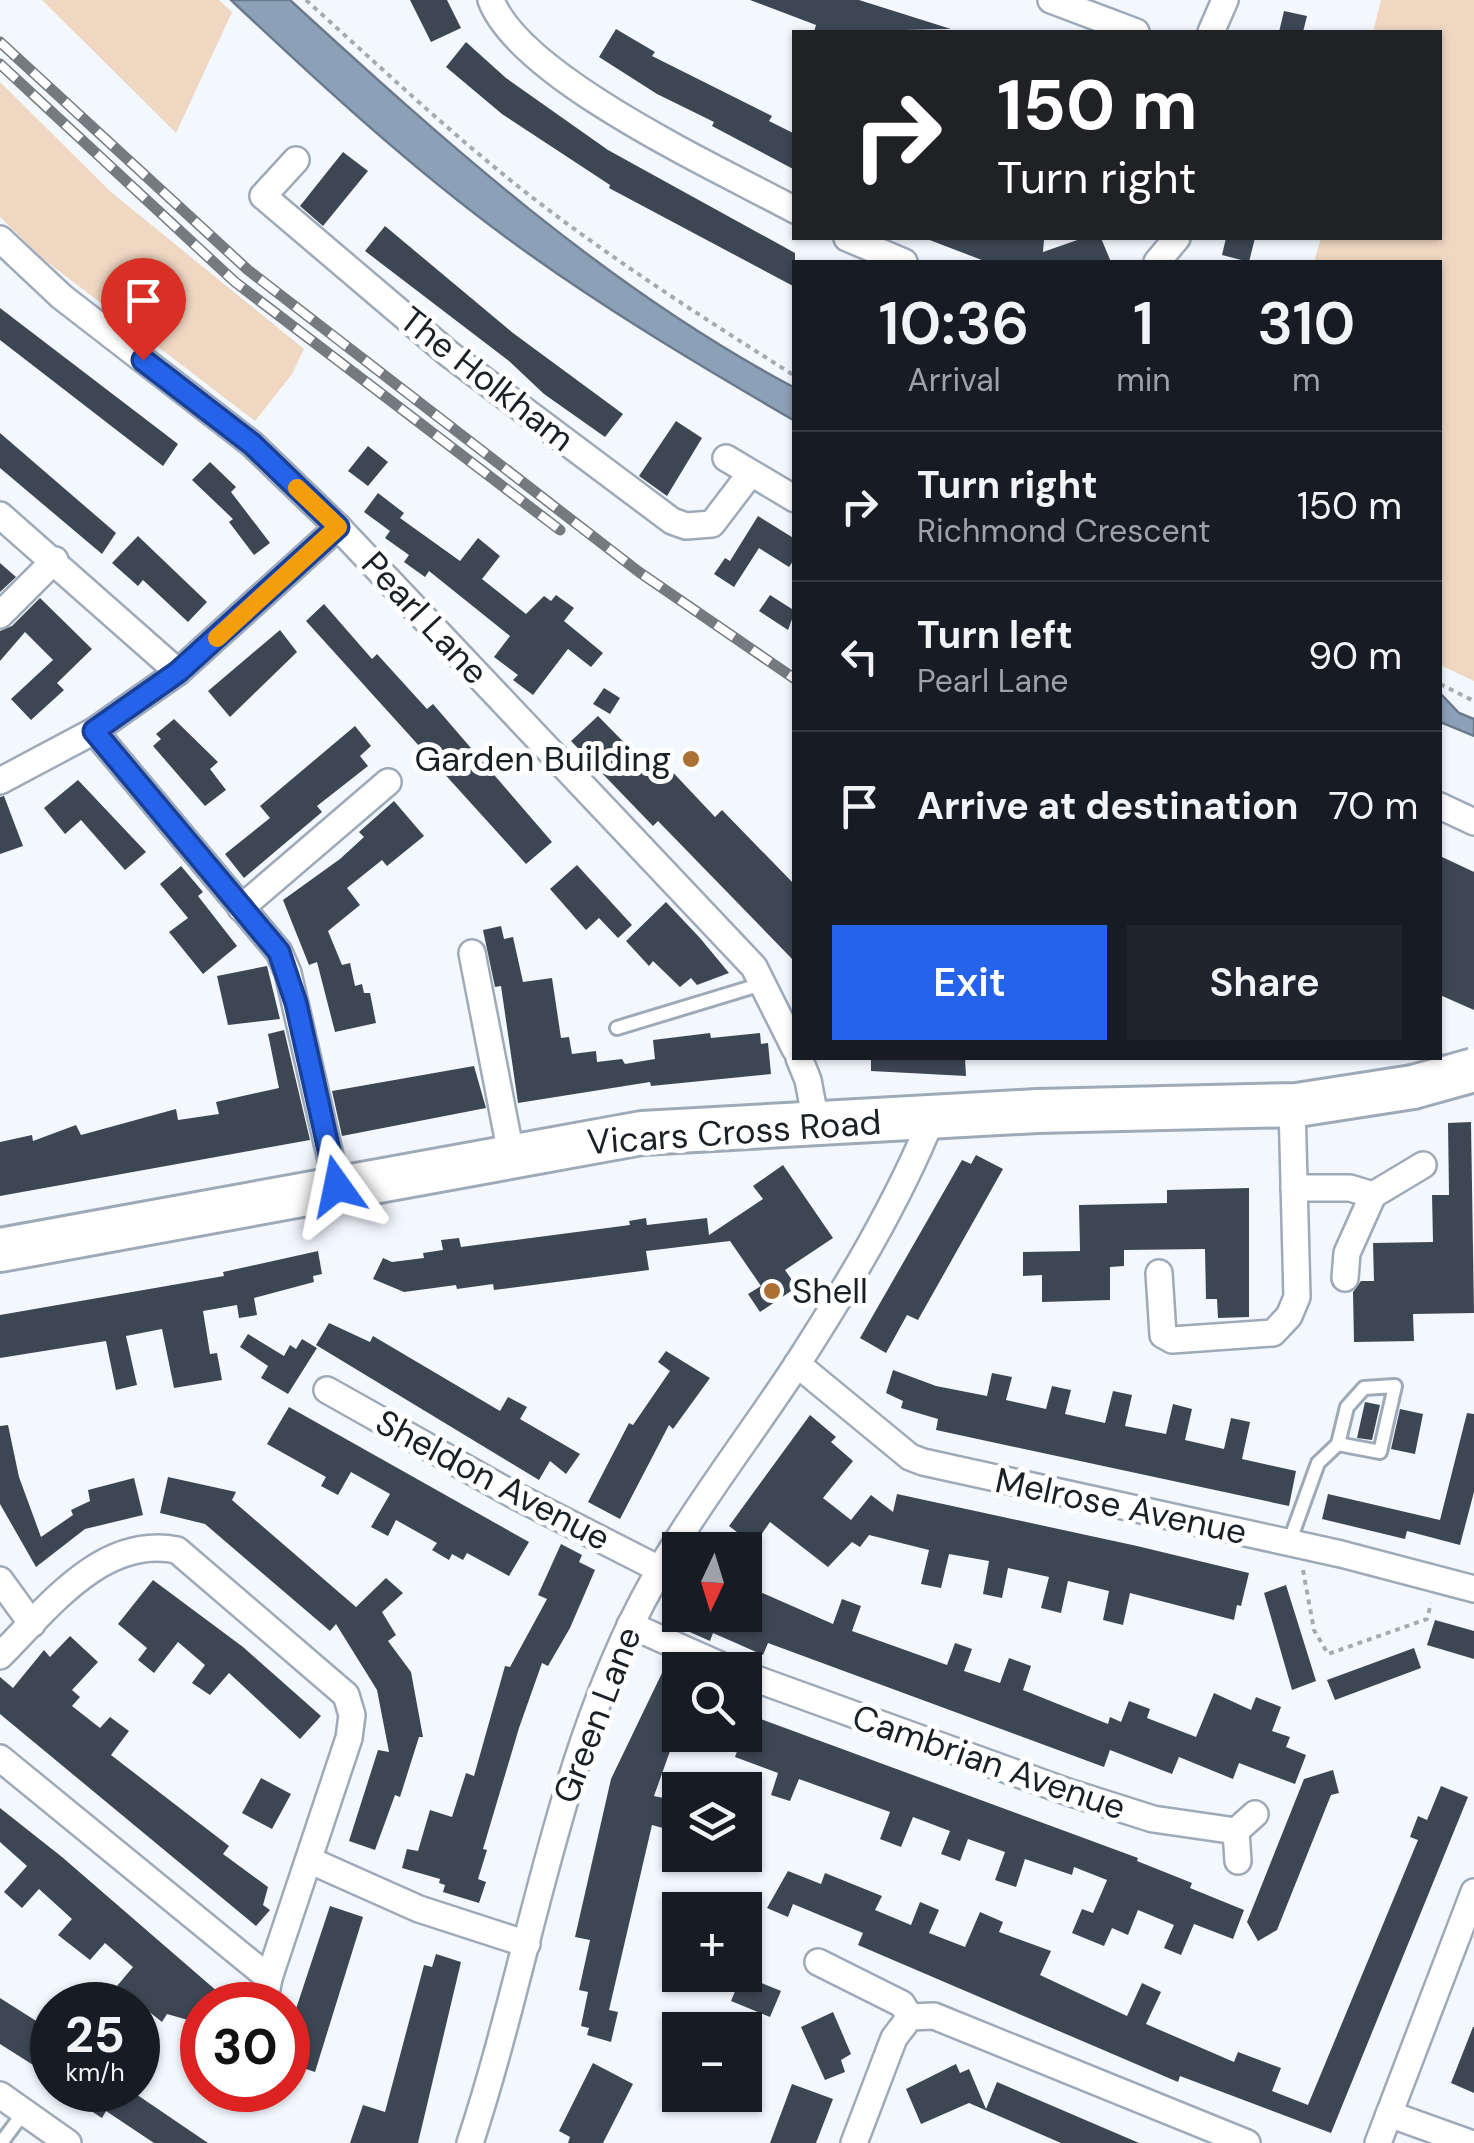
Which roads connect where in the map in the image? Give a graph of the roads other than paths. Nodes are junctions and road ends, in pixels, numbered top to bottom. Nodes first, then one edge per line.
1 (491, 0) edge
2 (1051, 0) edge
3 (1225, 0) edge
4 (1131, 30) edge
5 (1212, 30) edge
6 (296, 160) dead end
7 (792, 208) edge
8 (0, 239) edge
9 (852, 240) edge
10 (1175, 240) edge
11 (899, 260) edge
12 (1159, 260) edge
13 (726, 458) dead end
14 (750, 474) junction
15 (792, 497) edge
16 (0, 515) edge
17 (338, 527) junction
18 (55, 560) junction
19 (0, 615) edge
20 (178, 672) junction
21 (94, 731) junction
22 (0, 781) edge
23 (388, 782) dead end
24 (1442, 807) edge
25 (1474, 822) edge
26 (241, 908) junction
27 (472, 953) dead end
28 (762, 984) junction
29 (617, 1028) dead end
30 (792, 1039) edge
31 (799, 1060) edge
32 (1474, 1070) edge
33 (1292, 1105) junction
34 (932, 1118) junction
35 (816, 1122) junction
36 (511, 1154) junction
37 (1423, 1165) dead end
38 (337, 1186) junction
39 (1294, 1188) junction
40 (1374, 1196) junction
41 (0, 1250) edge
42 (1159, 1273) dead end
43 (1344, 1278) dead end
44 (797, 1364) junction
45 (327, 1390) dead end
46 (1338, 1444) junction
47 (1299, 1545) junction
48 (659, 1569) junction
49 (0, 1580) edge
50 (1474, 1589) edge
51 (32, 1624) junction
52 (630, 1625) junction
53 (691, 1652) edge
54 (0, 1656) edge
55 (762, 1681) edge
56 (0, 1758) edge
57 (309, 1860) junction
58 (1238, 1861) dead end
59 (1474, 1892) edge
60 (527, 1944) junction
61 (818, 1962) dead end
62 (269, 1978) junction
63 (268, 1982) edge
64 (910, 2017) junction
65 (0, 2096) edge
66 (24, 2112) junction
67 (1418, 2129) edge
68 (1, 2143) edge
69 (68, 2143) edge
70 (470, 2143) edge
71 (854, 2143) edge
72 (1247, 2143) edge
73 (1378, 2143) edge
74 (1470, 2143) edge

1 - 7 street
2 - 4 street
3 - 5 street
6 - 14 street, The Holkham
8 - 17 street, Pearl Lane
9 - 11 street
10 - 12 street
13 - 14 street
14 - 15 street
16 - 18 street
17 - 20 street
17 - 28 street, Pearl Lane
18 - 19 street
18 - 20 street
20 - 21 street
21 - 22 street
21 - 26 street
23 - 26 street
24 - 25 street
26 - 38 street
27 - 36 street
28 - 29 lane
28 - 30 street, Pearl Lane
31 - 35 street, Pearl Lane
32 - 33 highway, Vicars Cross Road, bridge
33 - 34 highway, Vicars Cross Road
33 - 39 street
34 - 35 highway, Vicars Cross Road
34 - 44 street, Green Lane
35 - 36 highway, Vicars Cross Road
36 - 38 highway, Vicars Cross Road
37 - 40 street
38 - 41 highway, Vicars Cross Road
39 - 40 street
39 - 42 street
40 - 43 street
44 - 47 street, Melrose Avenue
44 - 48 street, Green Lane
45 - 48 street, Sheldon Avenue
46 - 46 lane
46 - 47 lane
47 - 50 street, Melrose Avenue
48 - 52 street, Green Lane
49 - 51 street
51 - 54 street
51 - 57 street
52 - 53 street
52 - 60 street, Green Lane
55 - 58 street, Cambrian Avenue
56 - 62 street
57 - 60 street
57 - 62 street
59 - 67 street
60 - 70 street, Green Lane
61 - 64 street
62 - 63 street
64 - 71 street
64 - 72 street
65 - 66 street
66 - 68 lane
66 - 69 street
67 - 73 street
67 - 74 street

